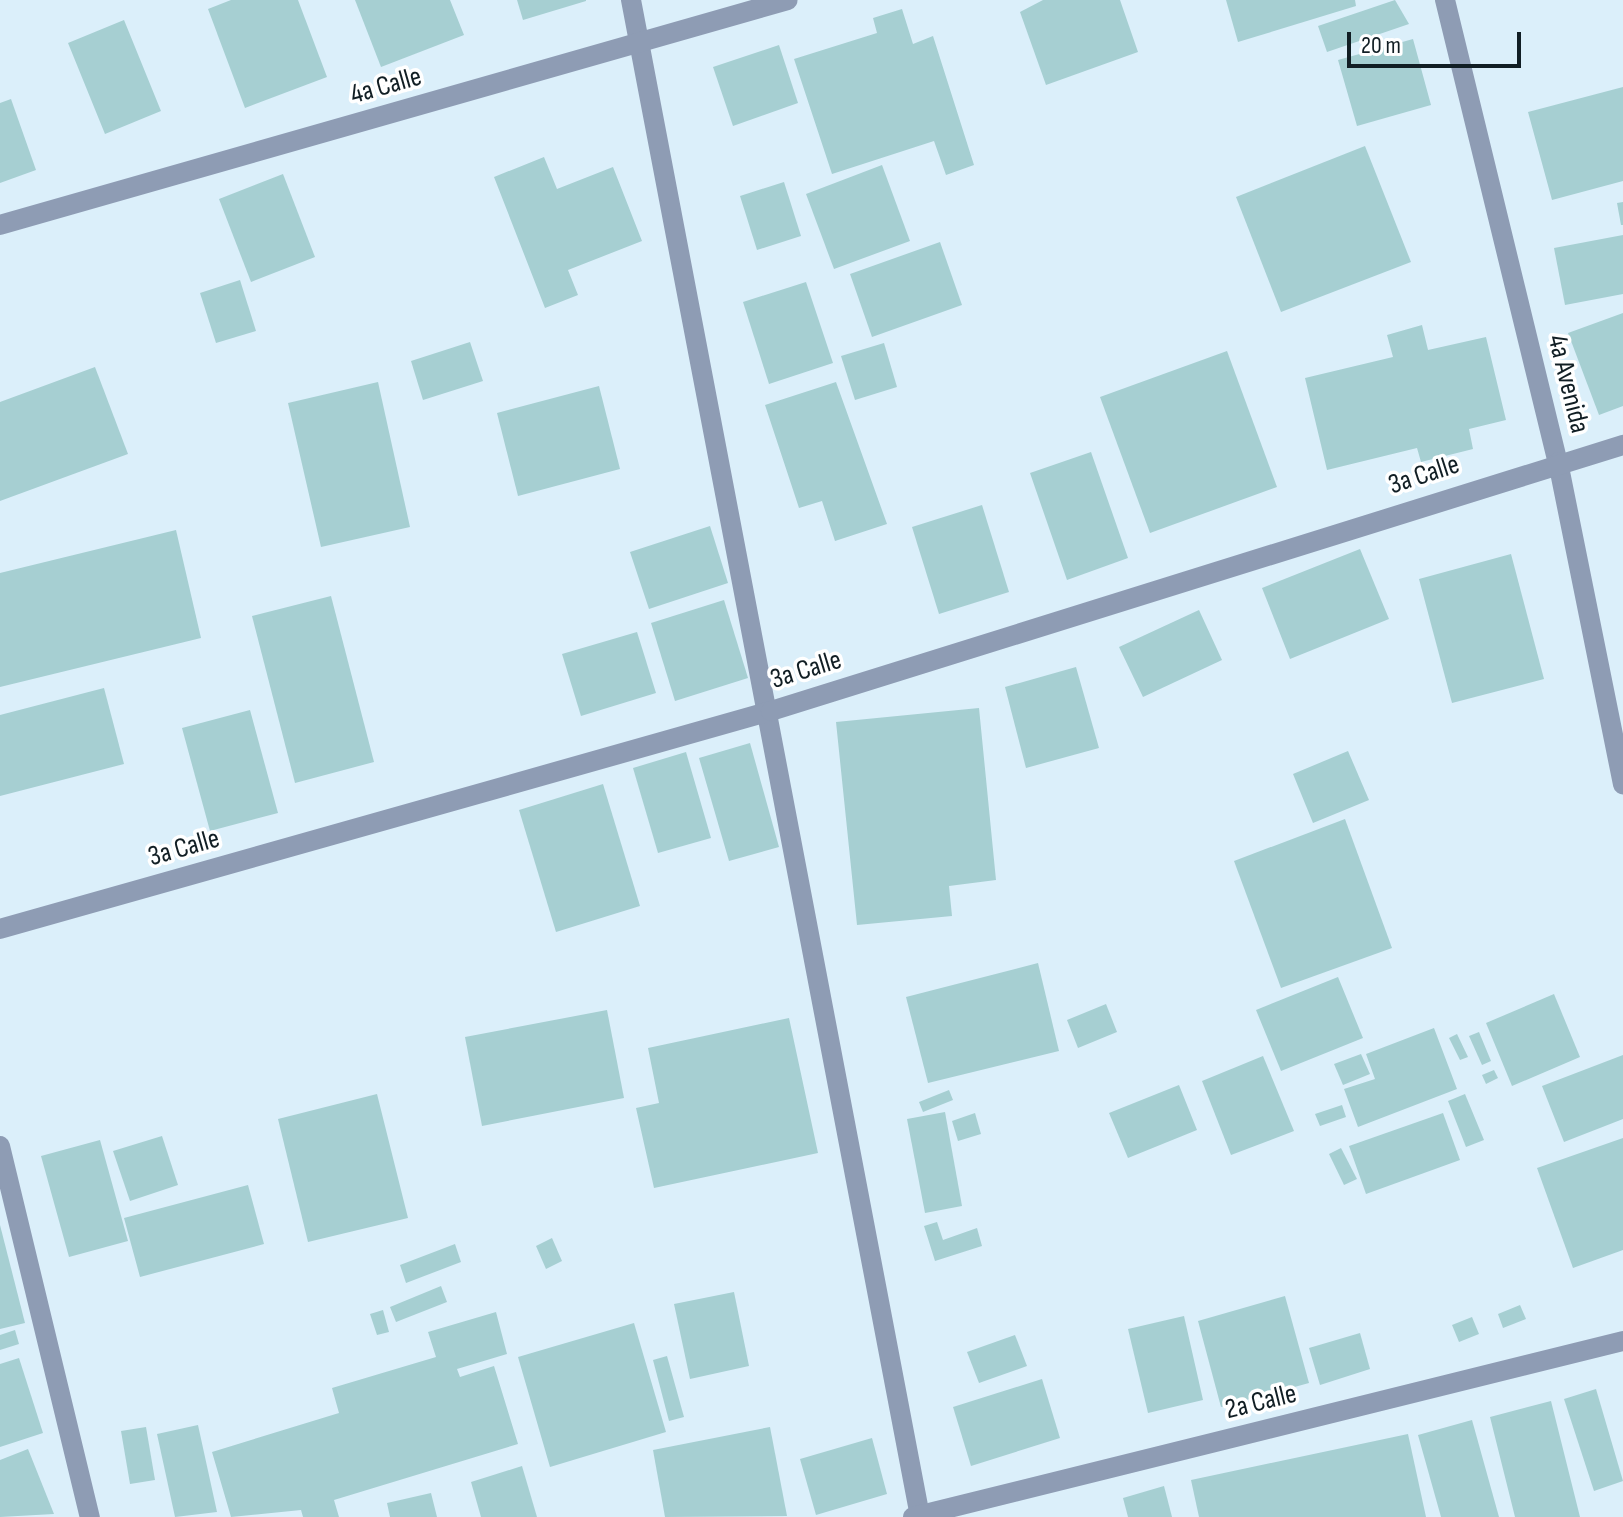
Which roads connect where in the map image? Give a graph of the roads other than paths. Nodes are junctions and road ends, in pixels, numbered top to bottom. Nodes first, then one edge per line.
1 (631, 0) edge
2 (788, 0) edge
3 (1445, 0) edge
4 (637, 43) junction
5 (0, 225) edge
6 (1623, 445) edge
7 (1558, 462) junction
8 (771, 711) junction
9 (1623, 785) edge
10 (0, 929) edge
11 (0, 1146) edge
12 (1623, 1341) edge
13 (918, 1516) edge
14 (90, 1517) edge

1 - 4 street
2 - 4 street, 4a Calle
3 - 7 street, 4a Avenida
4 - 5 street, 4a Calle
4 - 8 street
6 - 7 street, 3a Calle
7 - 8 street, 3a Calle
7 - 9 street, 4a Avenida
8 - 10 street, 3a Calle
8 - 13 street
11 - 14 street
12 - 13 street, 2a Calle

